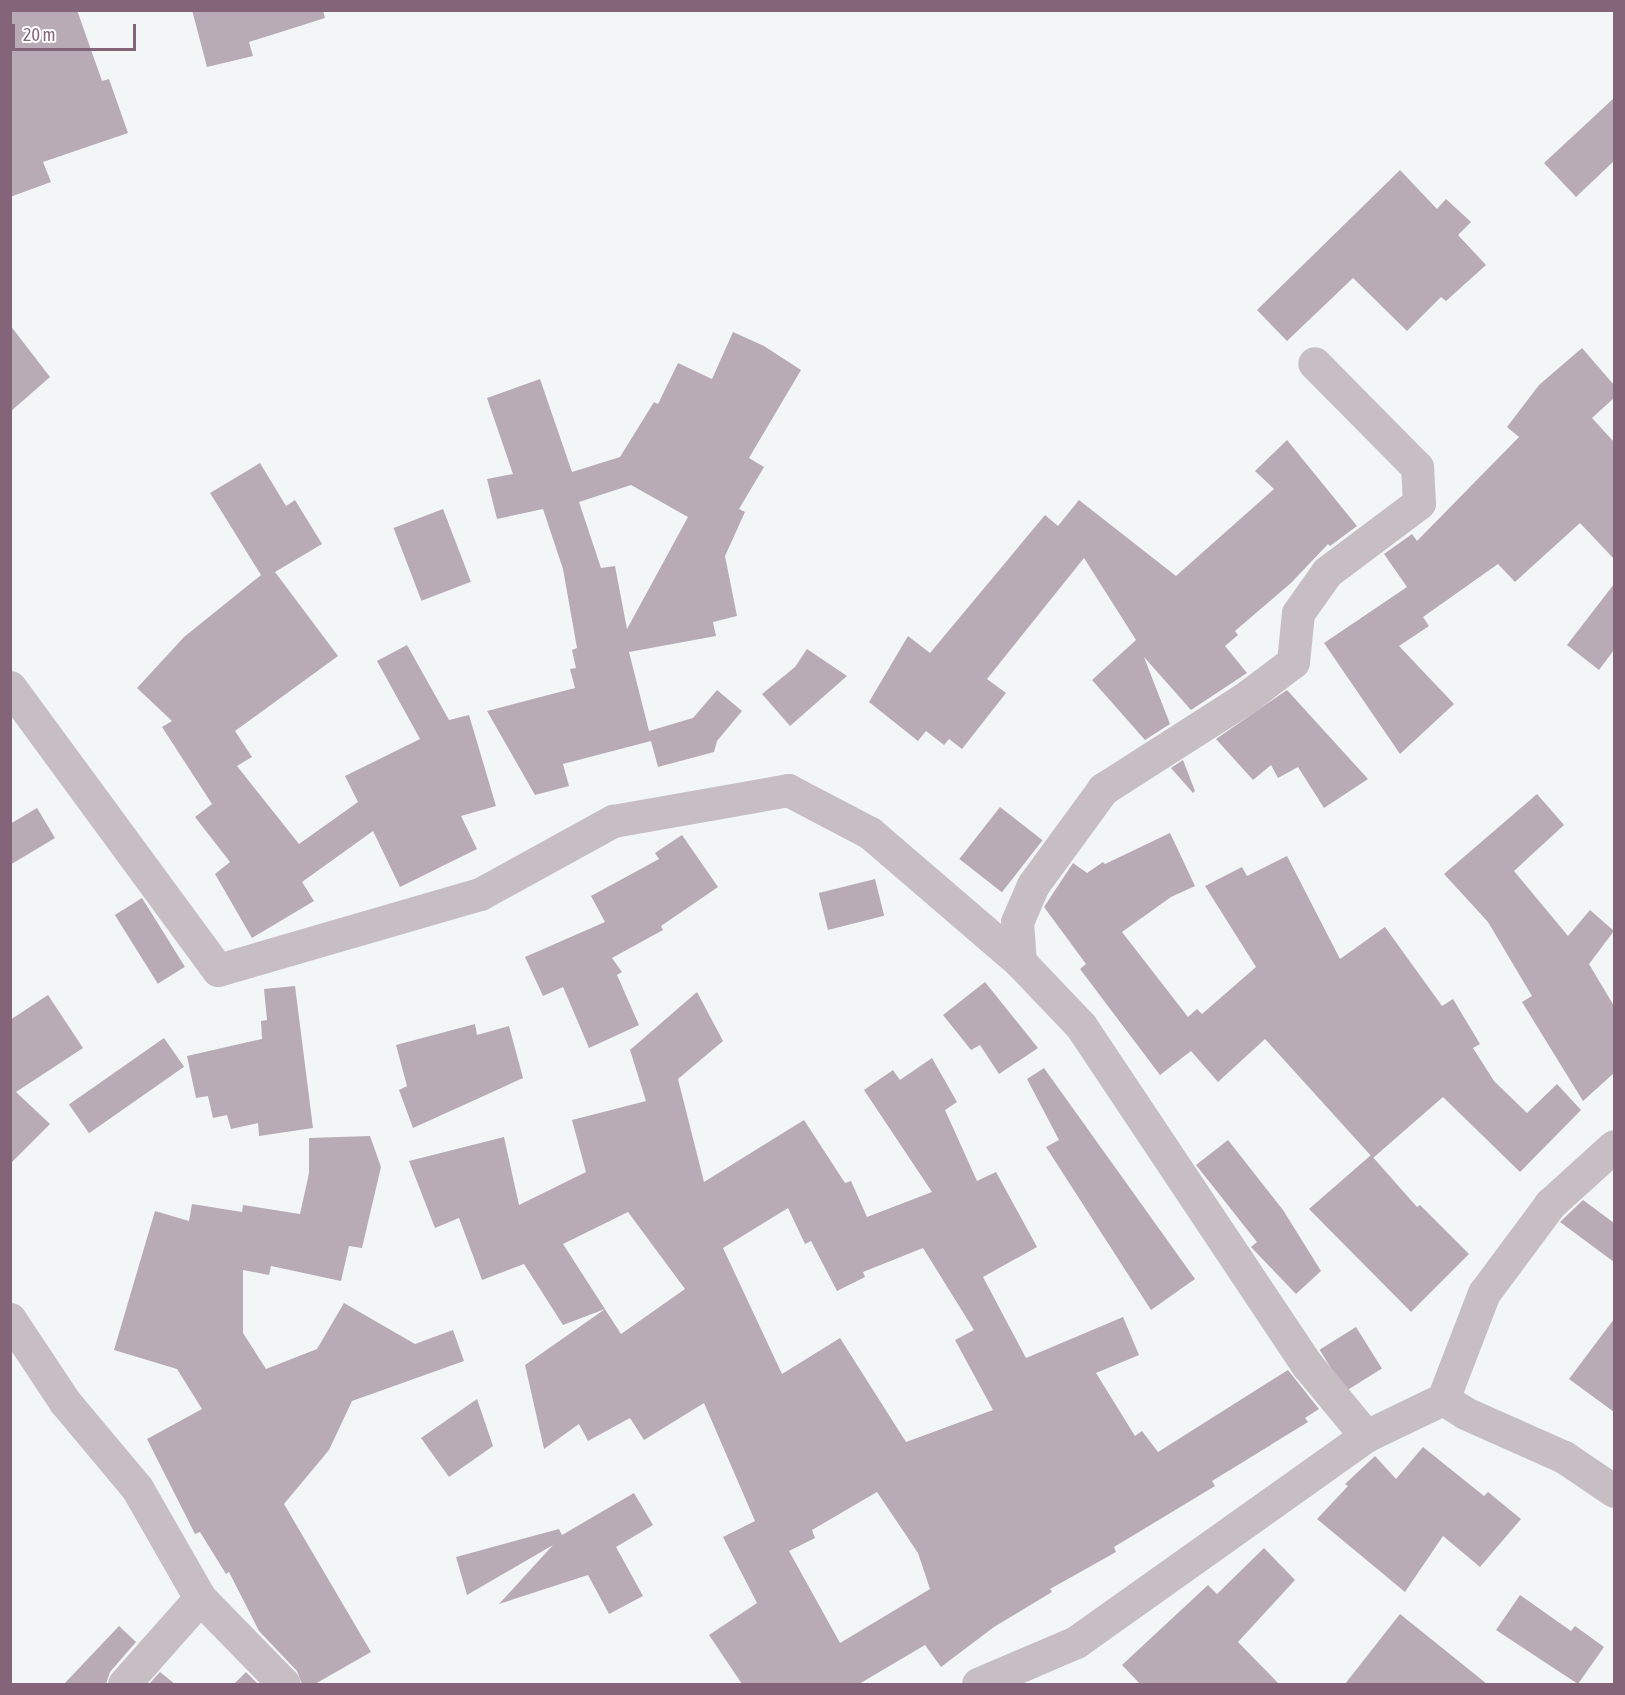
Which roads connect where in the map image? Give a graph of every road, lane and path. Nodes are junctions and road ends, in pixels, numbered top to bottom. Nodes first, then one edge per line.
1 (1314, 363) dead end
2 (10, 687) edge
3 (1020, 962) junction
4 (1614, 1146) edge
5 (10, 1319) edge
6 (1443, 1399) junction
7 (1366, 1436) junction
8 (1614, 1491) edge
9 (200, 1598) junction
10 (124, 1684) edge
11 (284, 1684) edge
12 (978, 1684) edge

1 - 3 street
2 - 3 street
3 - 7 street
4 - 6 street
5 - 9 street
6 - 7 street
6 - 8 street
7 - 12 street
9 - 10 street
9 - 11 street

